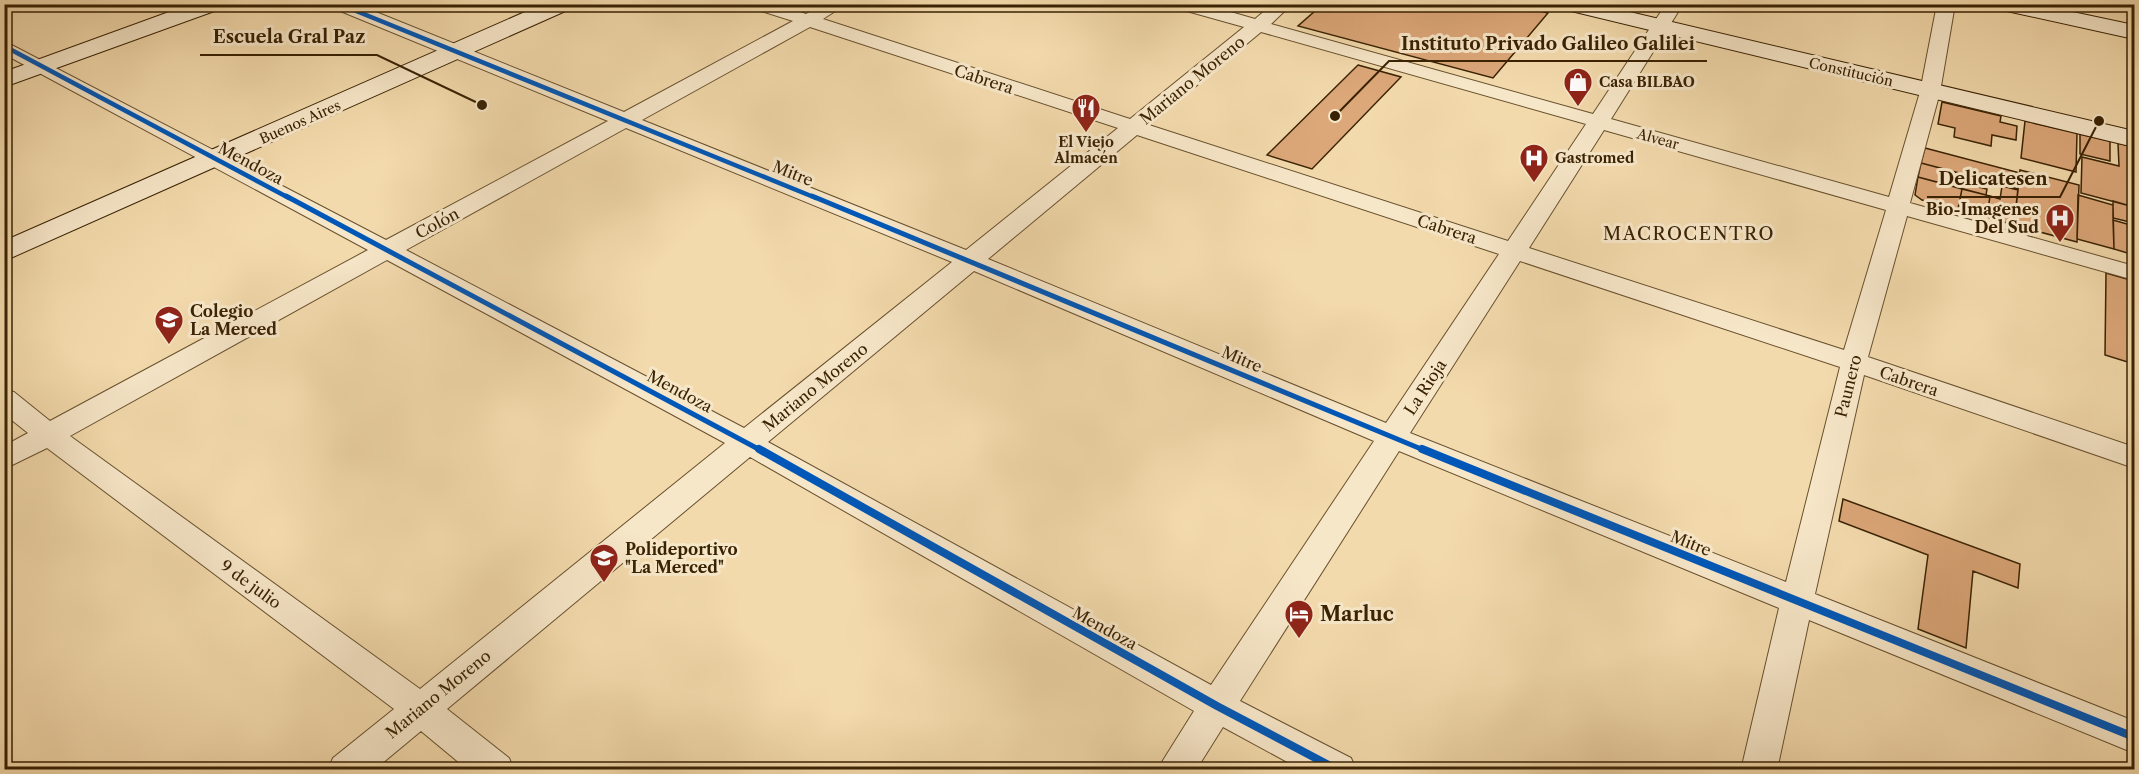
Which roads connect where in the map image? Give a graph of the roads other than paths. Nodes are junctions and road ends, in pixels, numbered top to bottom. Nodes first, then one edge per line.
1 (212, 4) edge
2 (339, 4) edge
3 (562, 4) edge
4 (758, 4) edge
5 (838, 4) edge
6 (1182, 4) edge
7 (1284, 4) edge
8 (1567, 4) edge
9 (1675, 4) edge
10 (1946, 4) edge
11 (2002, 4) edge
12 (808, 21) junction
13 (1258, 26) junction
14 (1659, 27) junction
15 (2134, 32) edge
16 (4, 46) edge
17 (456, 52) junction
18 (44, 66) junction
19 (4, 80) edge
20 (1930, 92) junction
21 (627, 120) junction
22 (1597, 122) junction
23 (1132, 128) junction
24 (2134, 139) edge
25 (216, 160) junction
26 (1896, 206) junction
27 (387, 249) junction
28 (1513, 250) junction
29 (4, 252) edge
30 (970, 261) junction
31 (2134, 273) edge
32 (1854, 362) junction
33 (4, 399) edge
34 (49, 435) junction
35 (1392, 436) junction
36 (746, 442) junction
37 (2134, 458) edge
38 (4, 459) edge
39 (1797, 601) junction
40 (1217, 706) junction
41 (419, 708) junction
42 (2134, 737) edge
43 (346, 770) edge
44 (496, 770) edge
45 (1175, 770) edge
46 (1338, 770) edge
47 (1759, 770) edge

1 - 18 main road
2 - 17 street, Mitre
3 - 17 main road, Buenos Aires
4 - 12 street, Cabrera
5 - 12 street, Colón
6 - 13 street, Alvear
7 - 13 street, Mariano Moreno
8 - 14 main road, Constitución
9 - 14 street, La Rioja
10 - 20 street, Paunero
11 - 15 main road
12 - 21 street, Colón
12 - 23 street, Cabrera
13 - 22 street, Alvear
13 - 23 street, Mariano Moreno
14 - 20 main road, Constitución
14 - 22 street, La Rioja
16 - 18 street, Mendoza
17 - 21 street, Mitre
17 - 25 main road, Buenos Aires
18 - 19 main road
18 - 25 street, Mendoza
20 - 24 main road, Constitución
20 - 26 street, Paunero
21 - 27 street, Colón
21 - 30 street, Mitre
22 - 26 street, Alvear
22 - 28 street, La Rioja
23 - 28 street, Cabrera
23 - 30 street, Mariano Moreno
25 - 27 street, Mendoza
25 - 29 main road, Buenos Aires
26 - 31 street, Alvear
26 - 32 street, Paunero
27 - 34 street, Colón
27 - 36 street, Mendoza
28 - 32 street, Cabrera
28 - 35 street, La Rioja
30 - 35 street, Mitre
30 - 36 street, Mariano Moreno
32 - 37 street, Cabrera
32 - 39 street, Paunero
33 - 34 street, 9 de julio
34 - 38 street, Colón
34 - 41 street, 9 de julio
35 - 39 street, Mitre
35 - 40 street, La Rioja
36 - 40 street, Mendoza
36 - 41 street, Mariano Moreno
39 - 42 street, Mitre
39 - 47 street, Paunero
40 - 45 street, La Rioja
40 - 46 street, Mendoza
41 - 43 street, Mariano Moreno
41 - 44 street, 9 de julio

